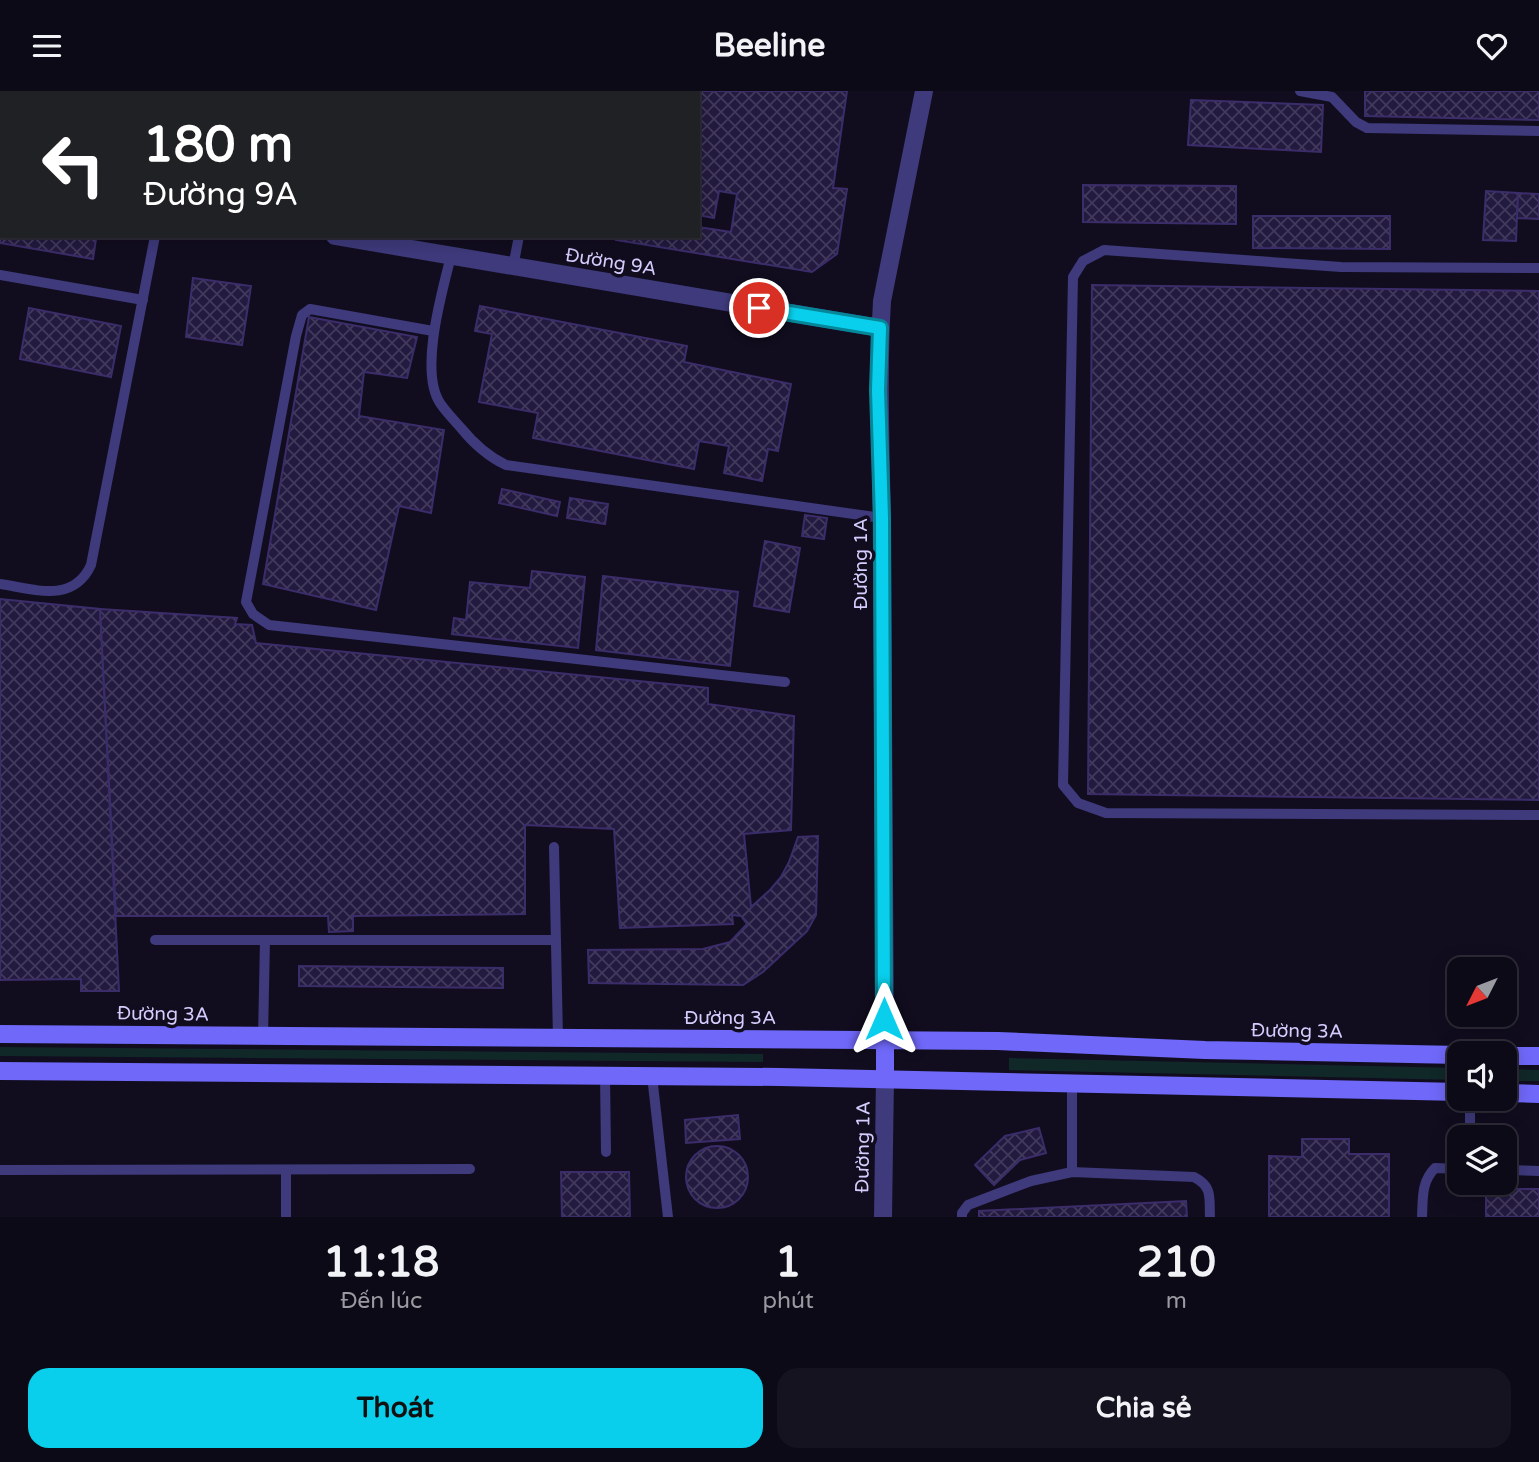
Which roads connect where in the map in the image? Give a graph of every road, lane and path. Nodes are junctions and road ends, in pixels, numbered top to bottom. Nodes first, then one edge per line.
1 (924, 91) edge
2 (1300, 91) edge
3 (1539, 131) edge
4 (155, 238) edge
5 (347, 238) edge
6 (519, 238) edge
7 (451, 256) junction
8 (513, 267) junction
9 (1539, 268) edge
10 (0, 275) edge
11 (143, 300) junction
12 (880, 328) junction
13 (433, 331) junction
14 (882, 518) junction
15 (0, 584) edge
16 (785, 682) dead end
17 (1539, 815) edge
18 (554, 847) dead end
19 (155, 940) dead end
20 (265, 940) junction
21 (556, 940) junction
22 (0, 1034) edge
23 (263, 1037) junction
24 (558, 1039) junction
25 (885, 1041) junction
26 (1447, 1055) edge
27 (1517, 1056) edge
28 (1539, 1056) edge
29 (0, 1071) edge
30 (605, 1076) junction
31 (652, 1076) junction
32 (886, 1078) junction
33 (1072, 1084) junction
34 (1447, 1092) edge
35 (1517, 1093) edge
36 (1539, 1094) edge
37 (606, 1152) dead end
38 (1447, 1168) edge
39 (470, 1169) dead end
40 (0, 1170) edge
41 (286, 1170) junction
42 (1517, 1170) edge
43 (1539, 1171) edge
44 (1073, 1172) junction
45 (286, 1217) edge
46 (668, 1217) edge
47 (883, 1217) edge
48 (962, 1217) edge
49 (1210, 1217) edge
50 (1422, 1217) edge

1 - 12 street, Đường 1A
2 - 3 lane
4 - 11 lane
5 - 7 street, Đường 9A
6 - 8 lane
7 - 8 street, Đường 9A
7 - 13 lane
8 - 12 street, Đường 9A
9 - 17 lane
10 - 11 lane
11 - 15 lane
12 - 14 street, Đường 1A
13 - 14 lane
13 - 16 lane
14 - 25 street, Đường 1A
18 - 21 lane
19 - 20 lane
20 - 21 lane
20 - 23 lane
21 - 24 lane
22 - 23 street, Đường 3A
23 - 24 street, Đường 3A
24 - 25 street, Đường 3A
25 - 26 street, Đường 3A
25 - 32 street
27 - 28 street
29 - 30 street
30 - 31 street
30 - 37 lane
31 - 32 street
31 - 46 lane
32 - 33 street
32 - 47 street, Đường 1A
33 - 34 street
33 - 44 lane
35 - 36 street
38 - 50 lane
39 - 41 lane
40 - 41 lane
41 - 45 lane
42 - 43 lane
44 - 48 lane
44 - 49 lane

